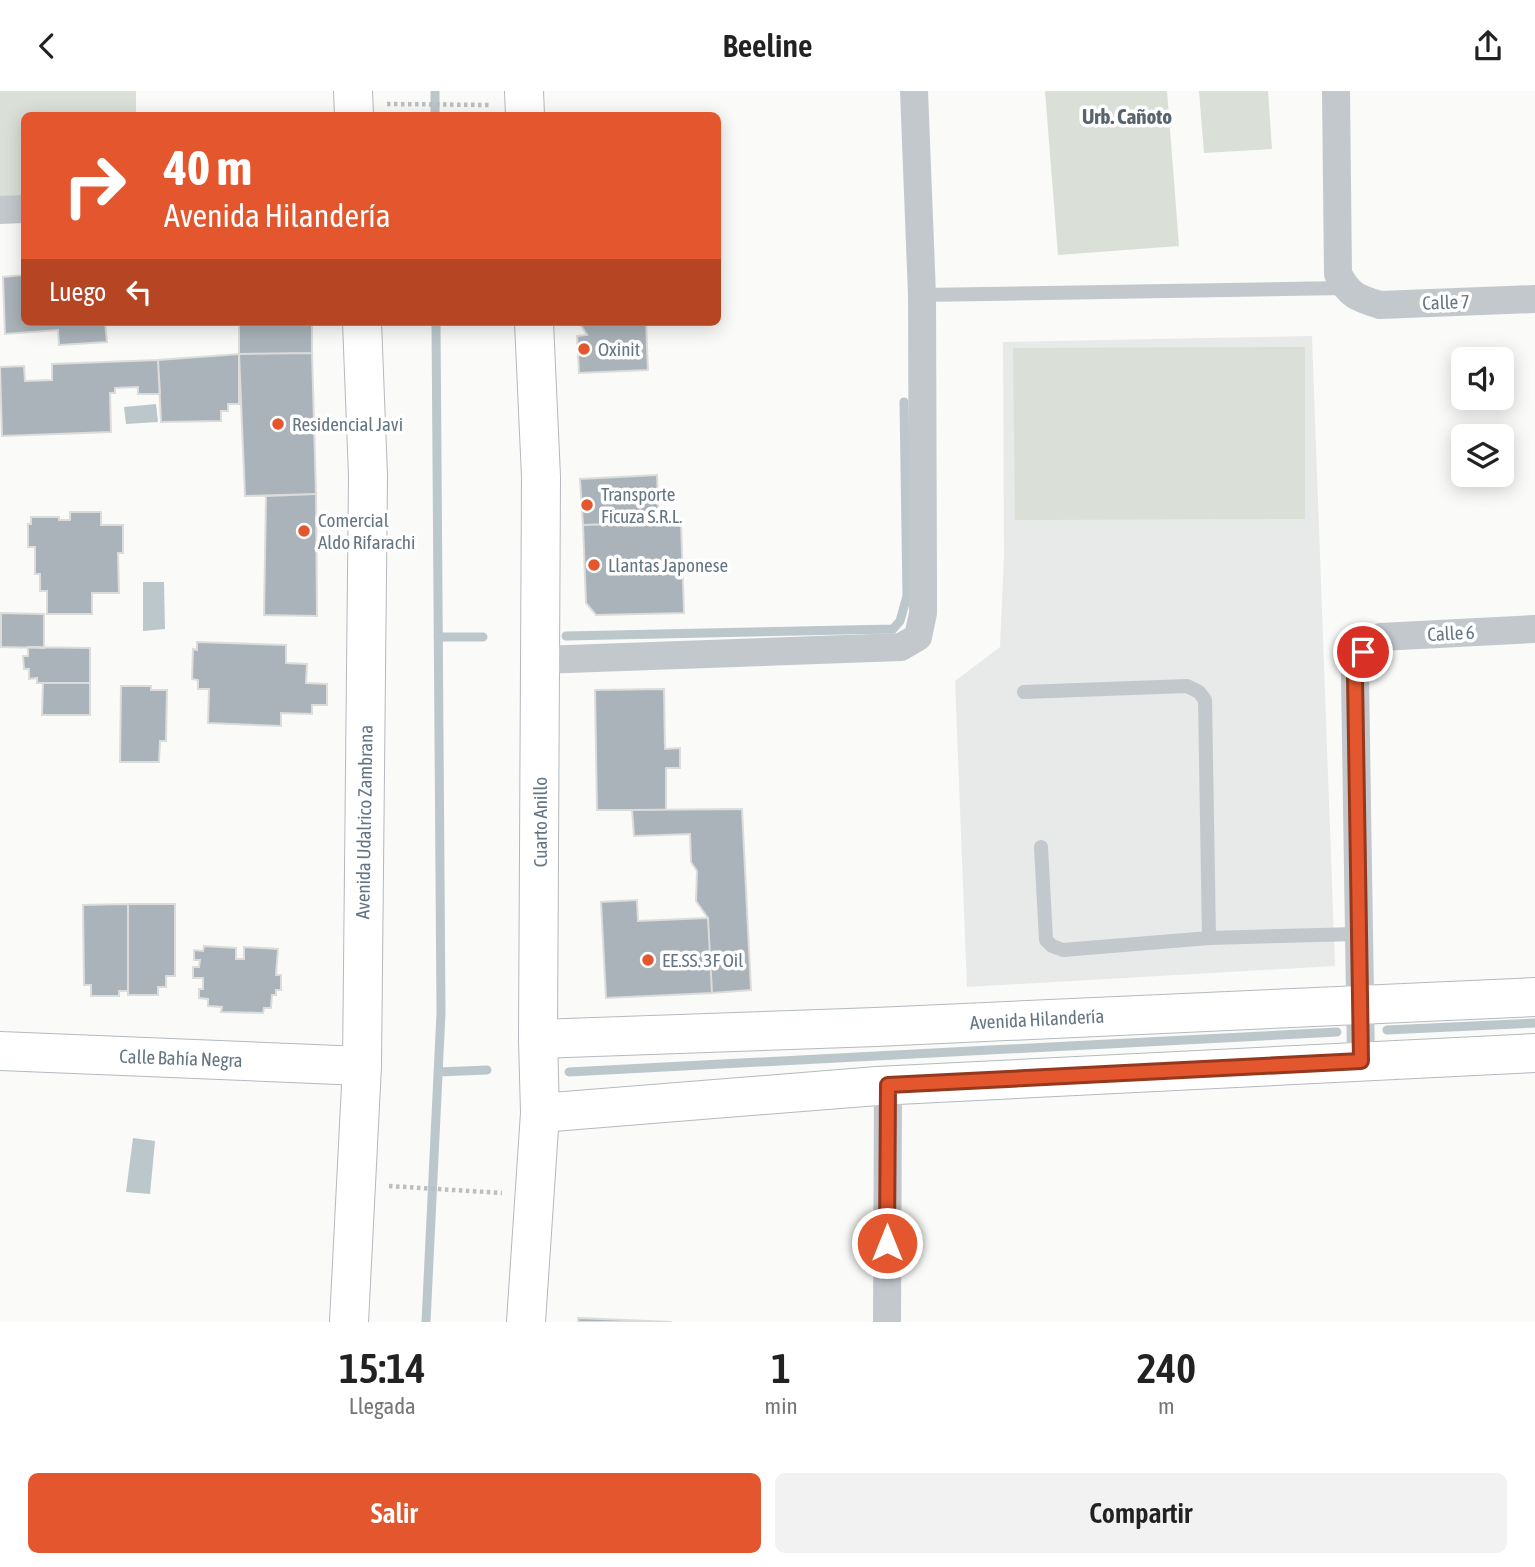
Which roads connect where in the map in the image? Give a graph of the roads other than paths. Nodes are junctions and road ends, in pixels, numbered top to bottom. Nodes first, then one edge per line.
1 (524, 91) edge
2 (914, 91) edge
3 (1336, 91) edge
4 (526, 112) edge
5 (21, 209) edge
6 (0, 210) edge
7 (1351, 293) junction
8 (922, 295) junction
9 (1535, 299) edge
10 (362, 326) edge
11 (534, 326) edge
12 (1535, 629) edge
13 (541, 660) junction
14 (1024, 692) dead end
15 (1041, 847) dead end
16 (1358, 934) junction
17 (1209, 939) junction
18 (1535, 997) edge
19 (1359, 1003) junction
20 (538, 1039) junction
21 (0, 1051) edge
22 (1535, 1053) edge
23 (1361, 1061) junction
24 (362, 1066) junction
25 (888, 1085) junction
26 (540, 1113) junction
27 (349, 1322) edge
28 (526, 1322) edge
29 (887, 1322) edge

1 - 4 main road
2 - 8 street
3 - 7 street
5 - 6 street
7 - 8 lane
7 - 9 street, Calle 7
8 - 13 street
10 - 24 main road, Avenida Udalrico Zambrana
11 - 13 main road, Cuarto Anillo
12 - 16 street, Calle 6
13 - 20 main road, Cuarto Anillo
14 - 17 lane
15 - 17 lane
16 - 17 lane
16 - 19 street, Calle 6
18 - 19 main road, Avenida Hilandería
19 - 20 main road, Avenida Hilandería
19 - 23 street, Calle 6
20 - 26 main road, Cuarto Anillo
21 - 24 main road, Calle Bahía Negra
22 - 23 main road
23 - 25 main road
24 - 27 main road, Avenida Udalrico Zambrana
25 - 26 main road
25 - 29 street
26 - 28 main road, Cuarto Anillo

